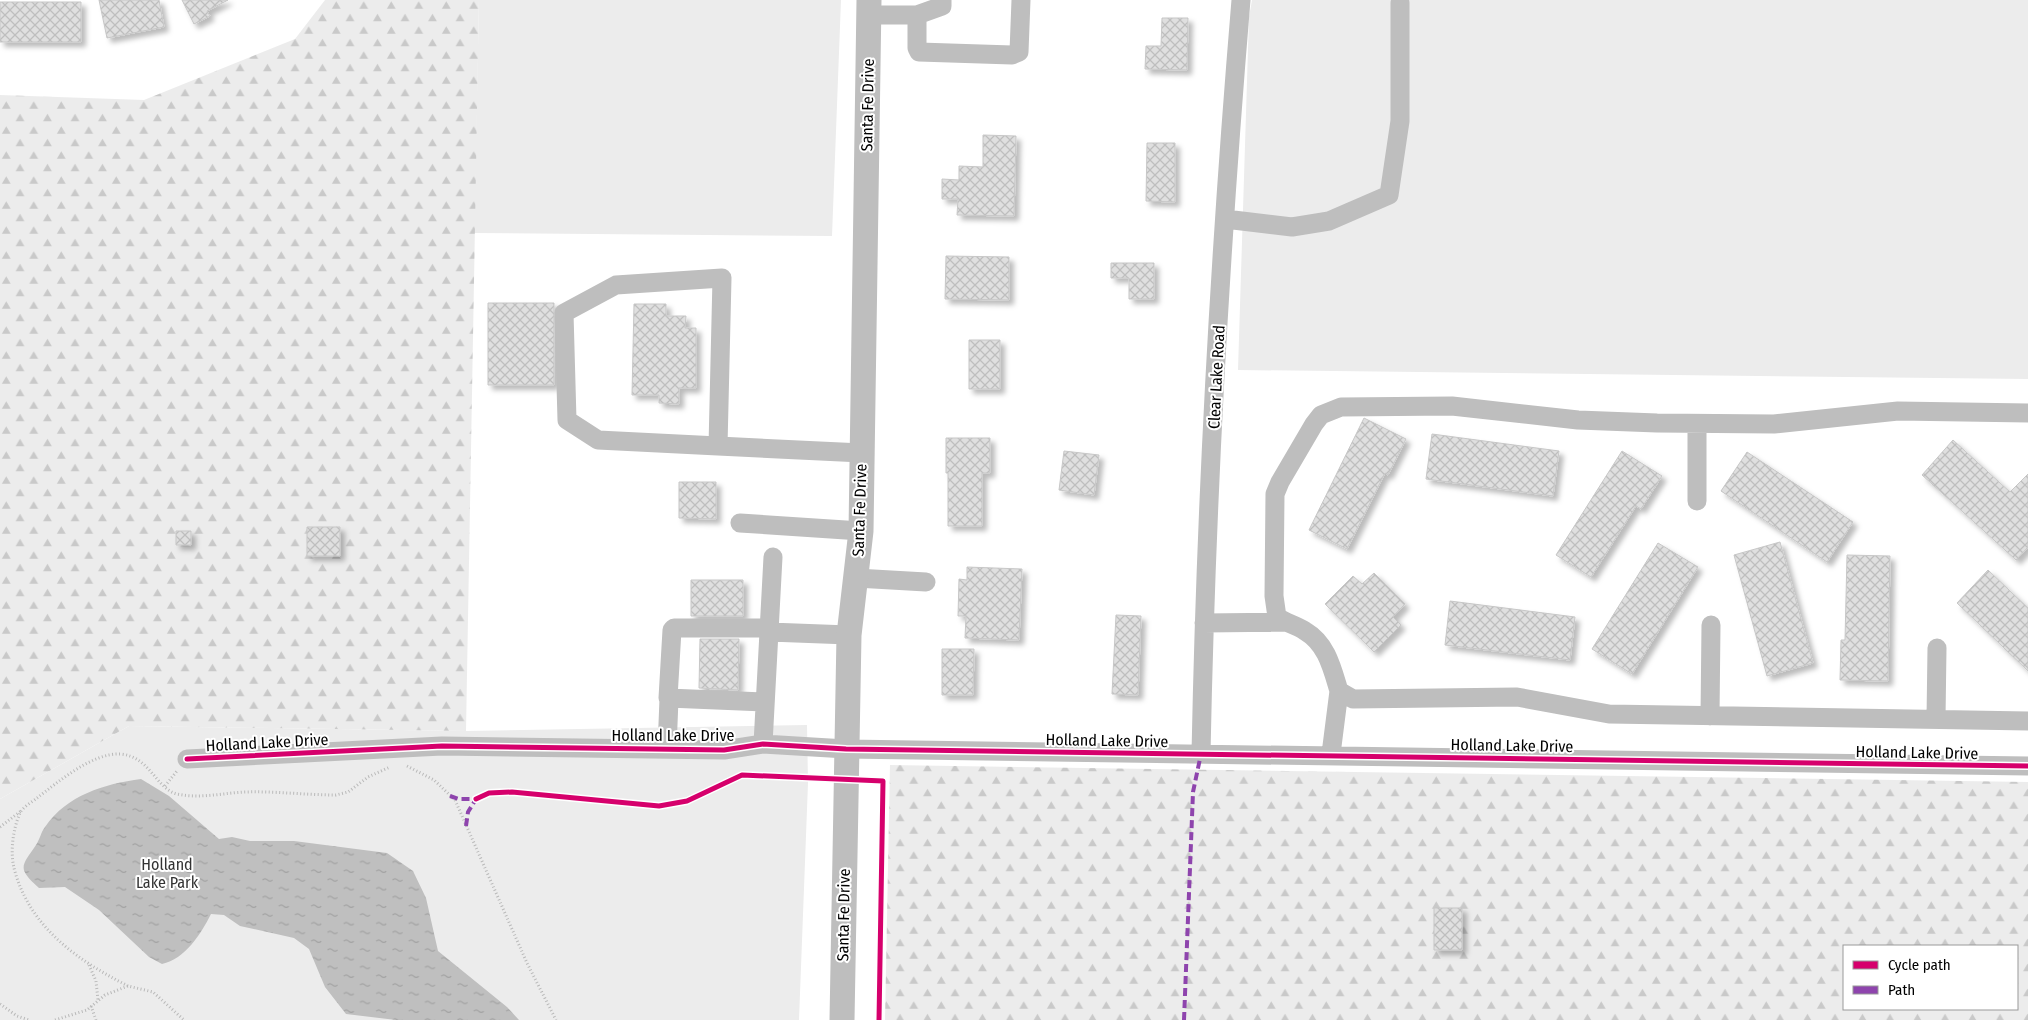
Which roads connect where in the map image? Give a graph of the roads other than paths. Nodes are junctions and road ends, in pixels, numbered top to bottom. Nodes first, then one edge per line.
1 (942, 0) edge
2 (1021, 0) edge
3 (1241, 0) edge
4 (1400, 3) dead end
5 (869, 7) edge
6 (917, 15) junction
7 (1225, 219) junction
8 (2028, 413) edge
9 (1697, 424) junction
10 (718, 446) junction
11 (862, 453) junction
12 (1697, 501) dead end
13 (740, 523) dead end
14 (861, 531) junction
15 (773, 558) dead end
16 (856, 578) junction
17 (926, 582) dead end
18 (1285, 622) junction
19 (1204, 624) junction
20 (1711, 625) dead end
21 (769, 630) junction
22 (849, 634) junction
23 (1937, 648) dead end
24 (1339, 691) junction
25 (669, 699) junction
26 (766, 702) junction
27 (1710, 716) junction
28 (1936, 719) junction
29 (2028, 721) edge
30 (763, 744) junction
31 (667, 749) junction
32 (846, 749) junction
33 (1201, 754) junction
34 (1331, 754) junction
35 (187, 759) dead end
36 (2028, 766) edge
37 (842, 1020) edge

1 - 6 street
2 - 6 street
3 - 7 street, Clear Lake Road
4 - 7 street
5 - 6 street
5 - 11 main road, Santa Fe Drive
7 - 19 street, Clear Lake Road
8 - 9 street
9 - 12 street
9 - 18 street
10 - 10 street
10 - 11 street
11 - 14 main road, Santa Fe Drive
13 - 14 street
14 - 16 main road, Santa Fe Drive
15 - 21 street
16 - 17 street
16 - 22 main road, Santa Fe Drive
18 - 19 street
18 - 24 street
19 - 33 street, Clear Lake Road
20 - 27 street
21 - 22 street
21 - 25 street
21 - 26 street
22 - 32 main road, Santa Fe Drive
23 - 28 street
24 - 27 street
24 - 34 street
25 - 26 street
25 - 31 street
26 - 30 street
27 - 28 street
28 - 29 street
30 - 31 street, Holland Lake Drive
30 - 32 street, Holland Lake Drive
31 - 35 street, Holland Lake Drive
32 - 33 street, Holland Lake Drive
32 - 37 main road, Santa Fe Drive
33 - 34 street, Holland Lake Drive
34 - 36 street, Holland Lake Drive

